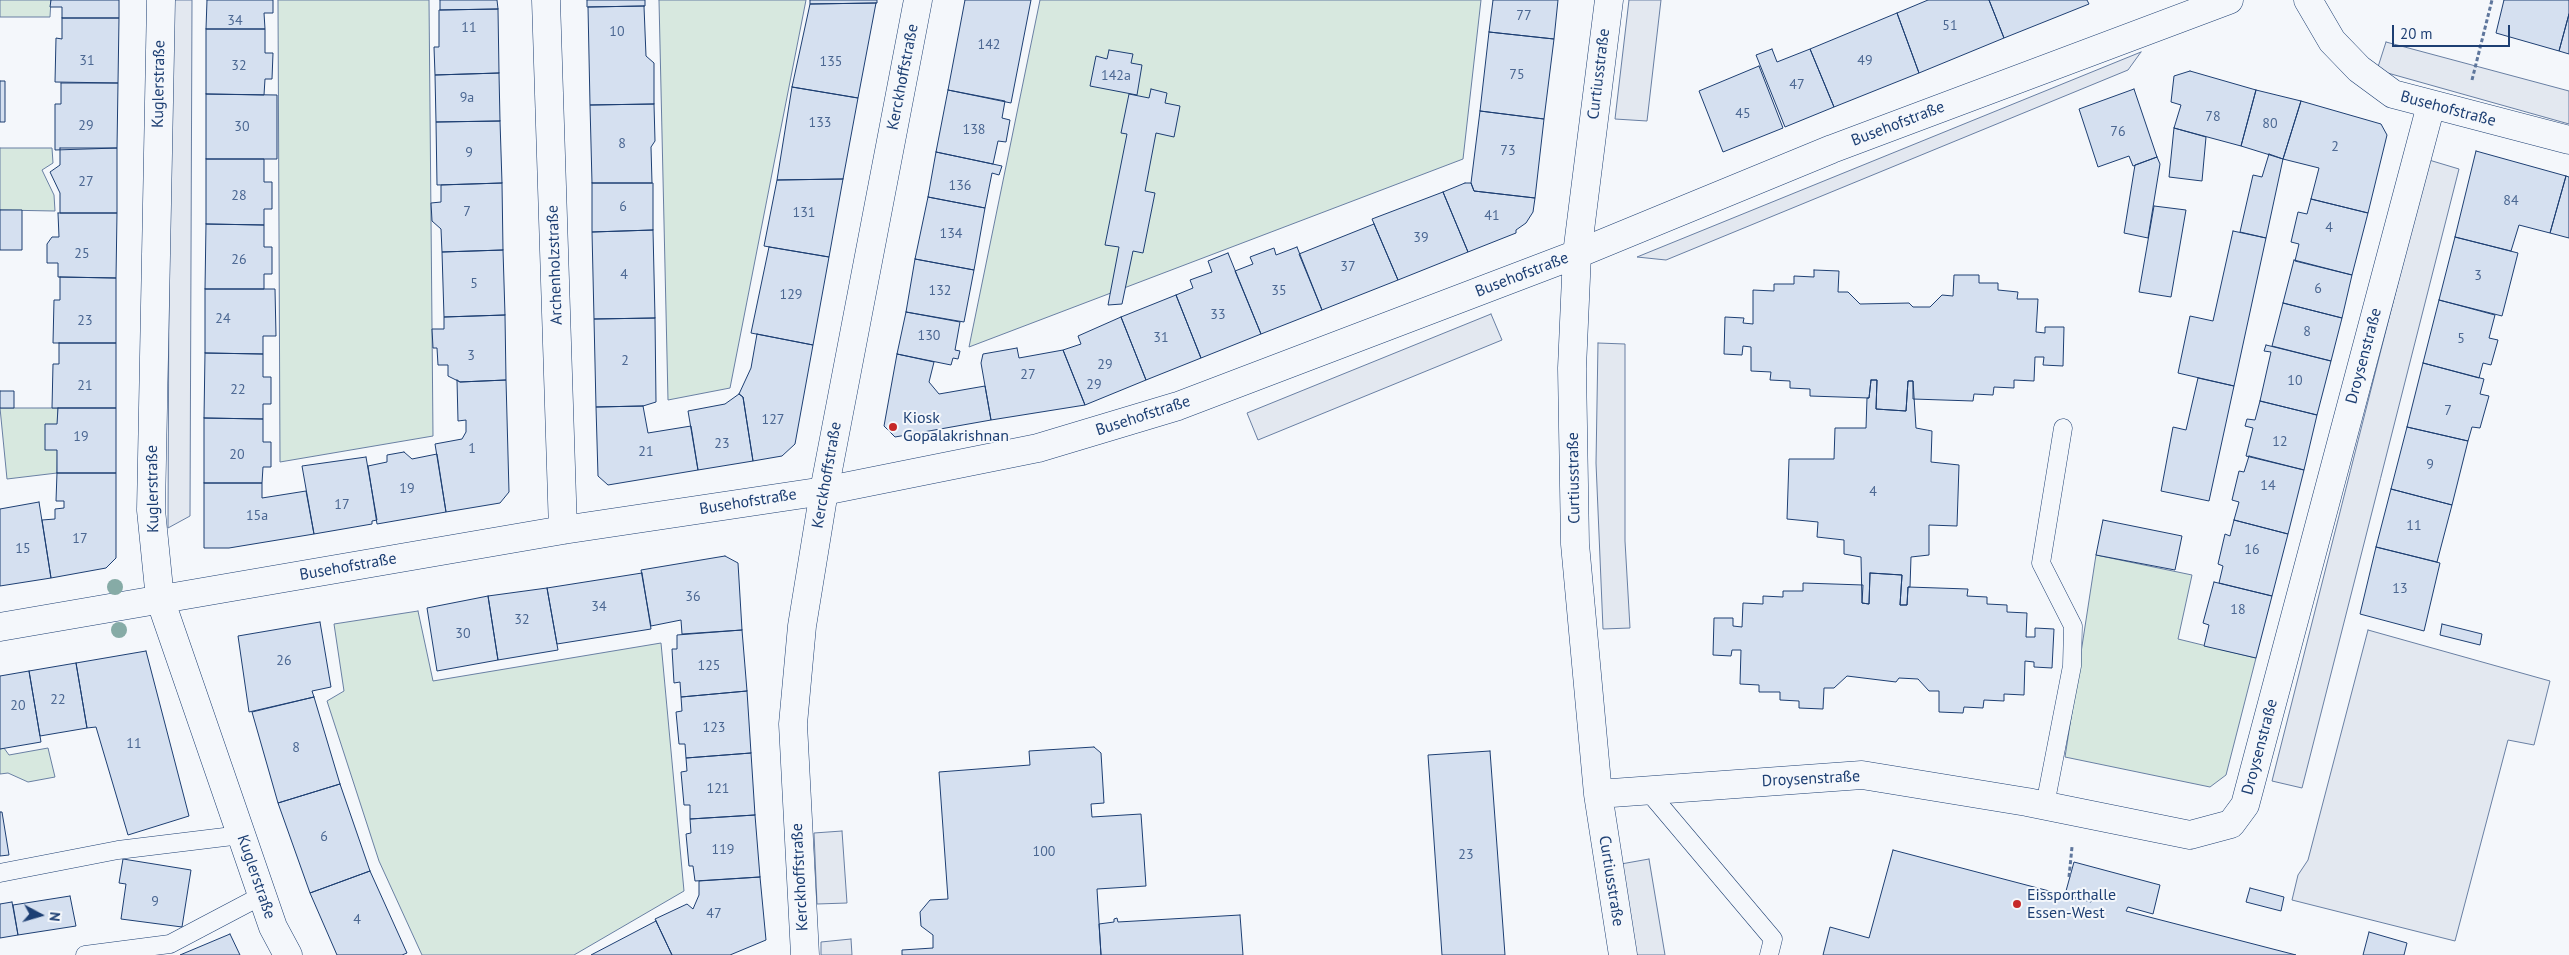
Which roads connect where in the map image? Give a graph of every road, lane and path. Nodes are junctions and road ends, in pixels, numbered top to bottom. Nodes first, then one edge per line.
1 (160, 0) edge
2 (546, 0) edge
3 (918, 0) edge
4 (1609, 0) edge
5 (2229, 0) edge
6 (2308, 0) edge
7 (2492, 0) edge
8 (2431, 105) junction
9 (2463, 114) junction
10 (2569, 140) edge
11 (1577, 254) junction
12 (2063, 428) dead end
13 (824, 491) junction
14 (563, 530) junction
15 (160, 599) junction
16 (0, 627) edge
17 (1648, 791) junction
18 (1598, 794) junction
19 (2045, 805) junction
20 (241, 835) junction
21 (0, 873) edge
22 (262, 895) junction
23 (84, 955) edge
24 (288, 955) edge
25 (805, 955) edge
26 (1623, 955) edge
27 (1769, 955) edge

1 - 15 street, Kuglerstraße
2 - 14 street, Archenholzstraße
3 - 13 street, Kerckhoffstraße
4 - 11 street, Curtiusstraße
5 - 11 street, Busehofstraße
6 - 8 street, Busehofstraße
7 - 9 path
8 - 9 street, Busehofstraße
8 - 19 street, Droysenstraße
9 - 10 street, Busehofstraße
11 - 13 street, Busehofstraße
11 - 18 street, Curtiusstraße
12 - 19 lane
13 - 14 street, Busehofstraße
13 - 25 street, Kerckhoffstraße
14 - 15 street, Busehofstraße
15 - 16 street, Busehofstraße
15 - 20 street, Kuglerstraße
17 - 18 street, Droysenstraße
17 - 19 street, Droysenstraße
17 - 27 lane
18 - 26 street, Curtiusstraße
20 - 21 lane
20 - 22 street, Kuglerstraße
22 - 23 lane
22 - 24 street, Kuglerstraße

